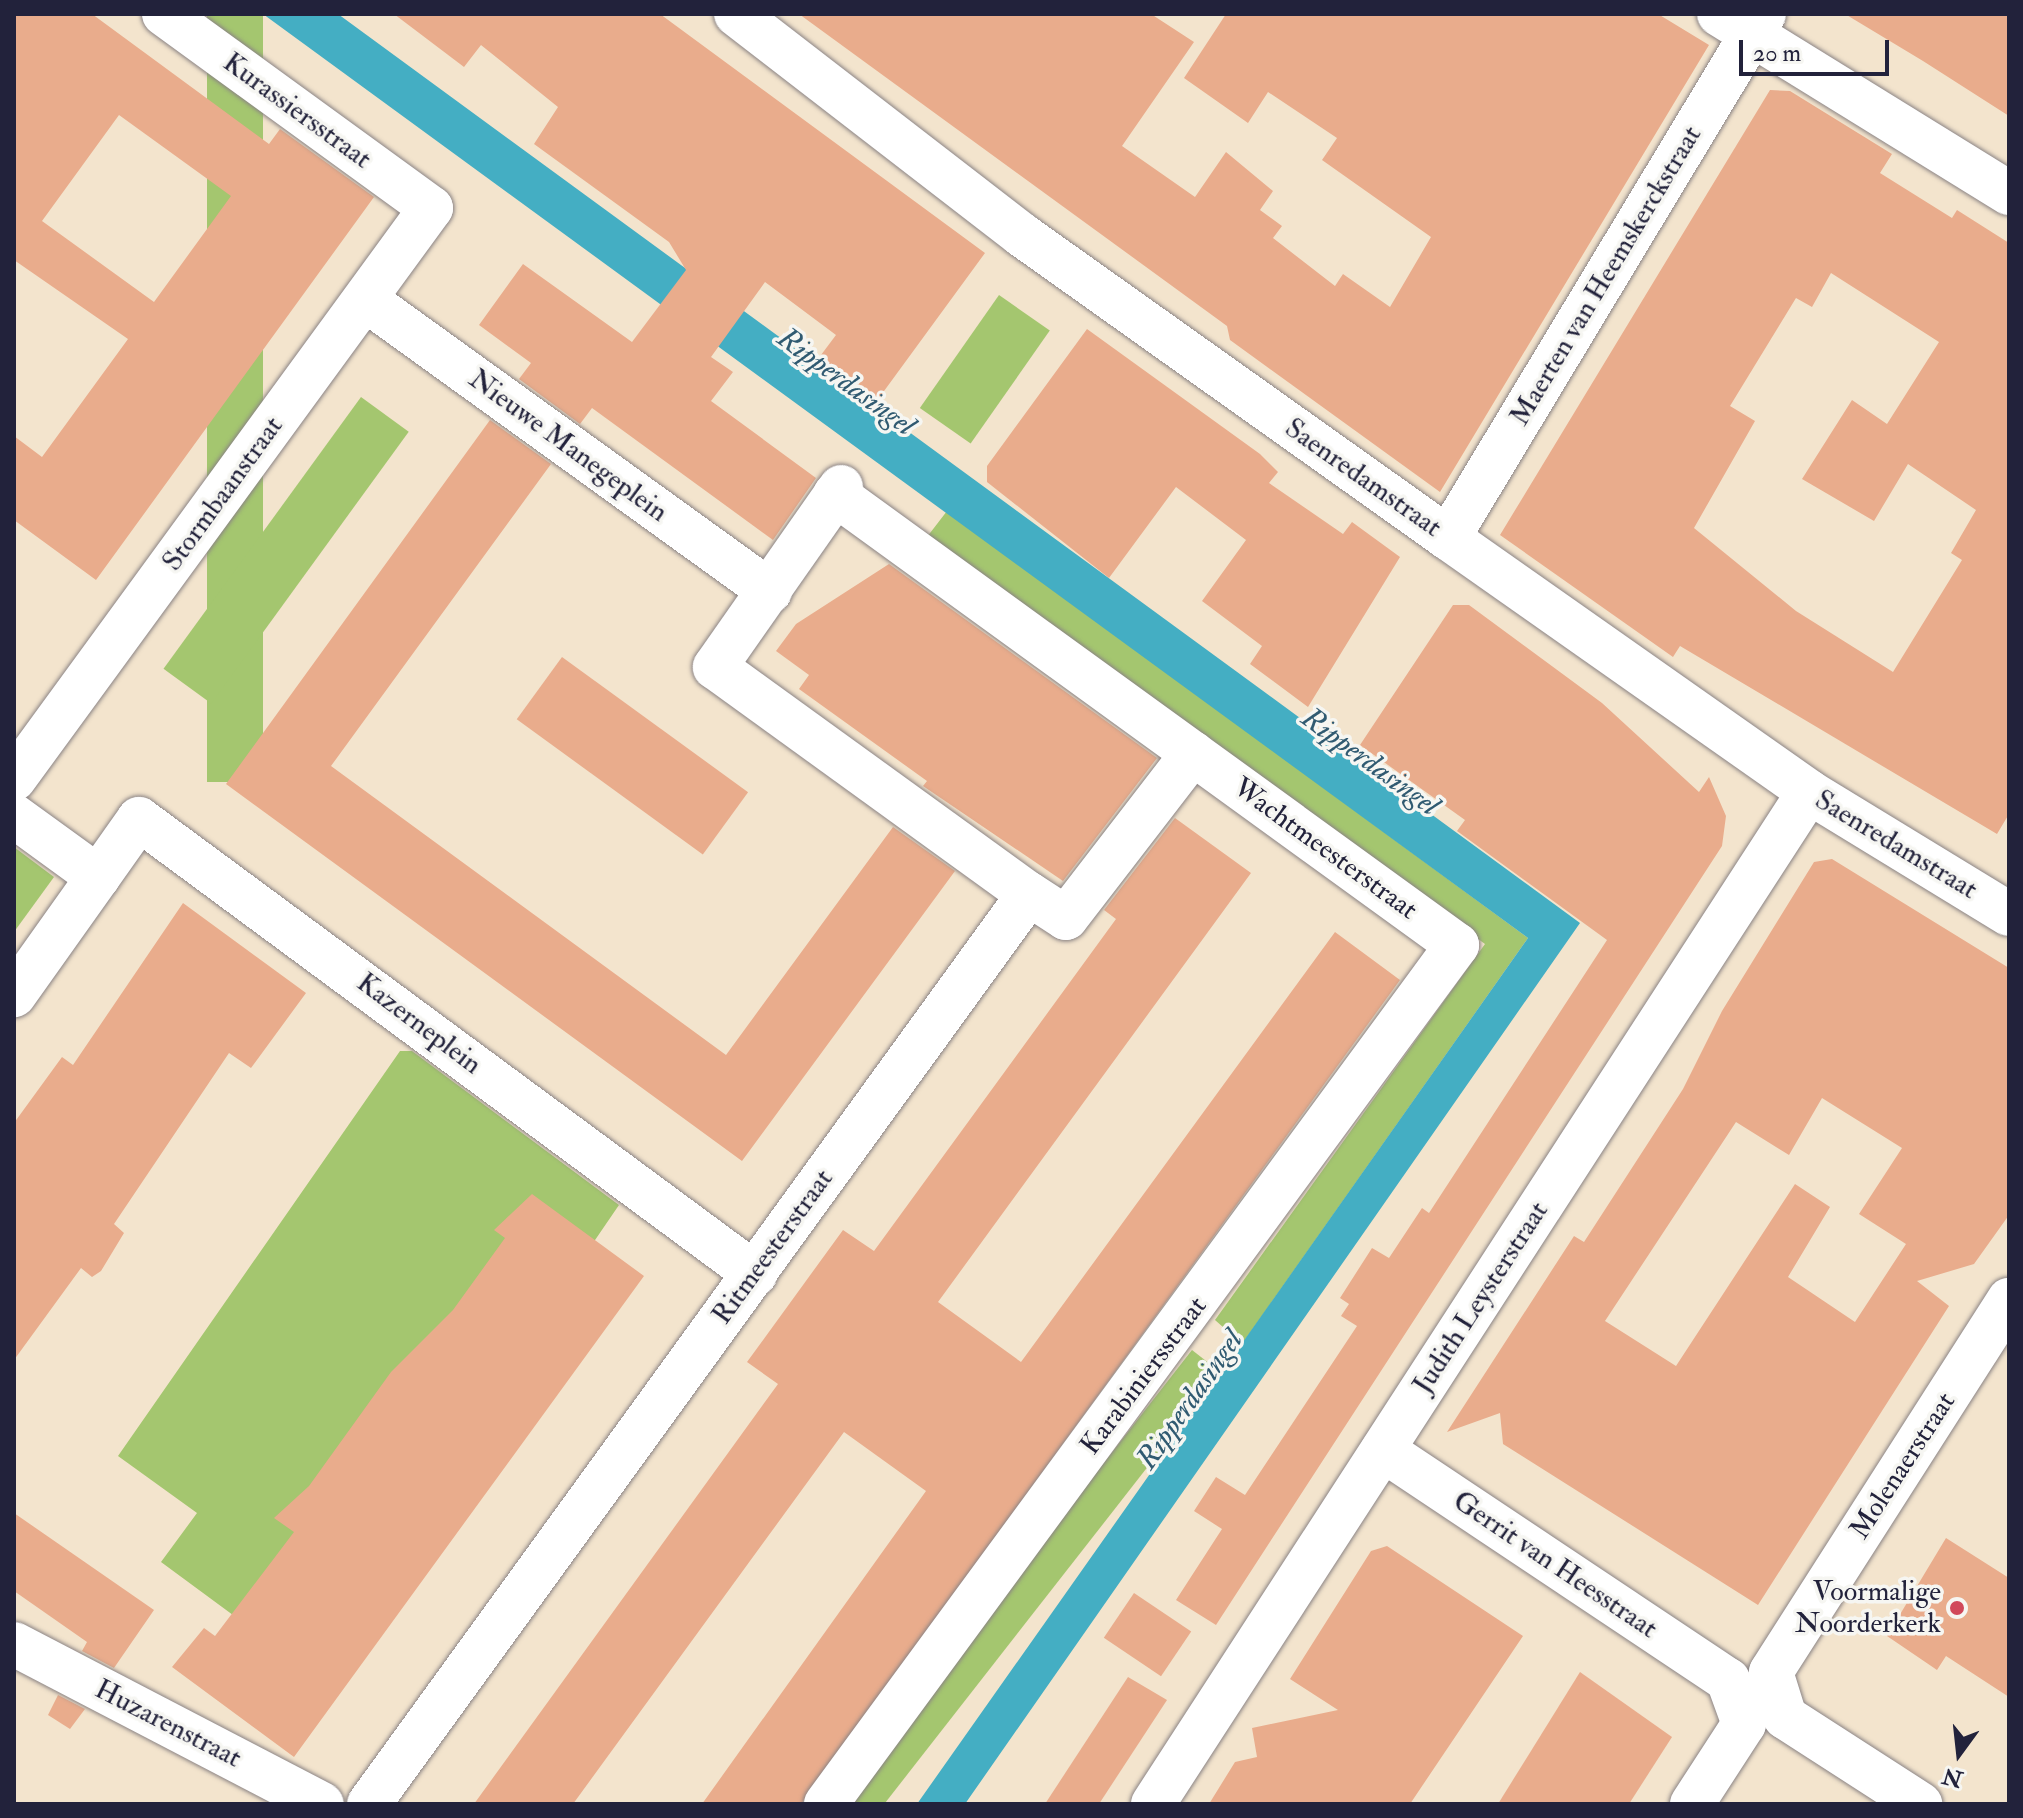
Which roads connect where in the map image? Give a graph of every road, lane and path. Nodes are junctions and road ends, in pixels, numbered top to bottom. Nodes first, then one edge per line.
1 (164, 14) edge
2 (736, 14) edge
3 (1745, 21) edge
4 (2009, 193) edge
5 (431, 208) joint
6 (366, 300) junction
7 (1448, 538) junction
8 (770, 591) junction
9 (1193, 753) junction
10 (14, 779) edge
11 (1809, 792) junction
12 (14, 816) edge
13 (98, 877) junction
14 (1029, 894) junction
15 (2009, 914) edge
16 (1457, 945) joint
17 (14, 995) edge
18 (755, 1274) junction
19 (2009, 1300) edge
20 (1383, 1450) junction
21 (14, 1644) edge
22 (1771, 1672) junction
23 (1728, 1680) junction
24 (1765, 1721) junction
25 (322, 1804) edge
26 (369, 1804) edge
27 (826, 1804) edge
28 (1153, 1804) edge
29 (1692, 1804) edge
30 (1920, 1804) edge

1 - 5 street, Kurassiersstraat
2 - 7 street, Saenredamstraat
3 - 4 street
3 - 7 street, Maerten van Heemskerckstraat
5 - 6 street, Stormbaanstraat
6 - 8 street, Nieuwe Manegeplein
6 - 10 street, Stormbaanstraat
7 - 11 street, Saenredamstraat
8 - 9 street
8 - 14 street
9 - 14 street
9 - 16 street, Wachtmeesterstraat
11 - 15 street, Saenredamstraat
11 - 20 street, Judith Leysterstraat
12 - 13 street
13 - 17 street
13 - 18 street, Kazerneplein
14 - 18 street, Ritmeesterstraat
16 - 27 street, Karabiniersstraat
18 - 26 street, Ritmeesterstraat
19 - 22 street, Molenaerstraat
20 - 23 street, Gerrit van Heesstraat
20 - 28 street, Judith Leysterstraat
21 - 25 street, Huzarenstraat
22 - 23 street
22 - 24 street
23 - 24 street
24 - 29 street
24 - 30 street

